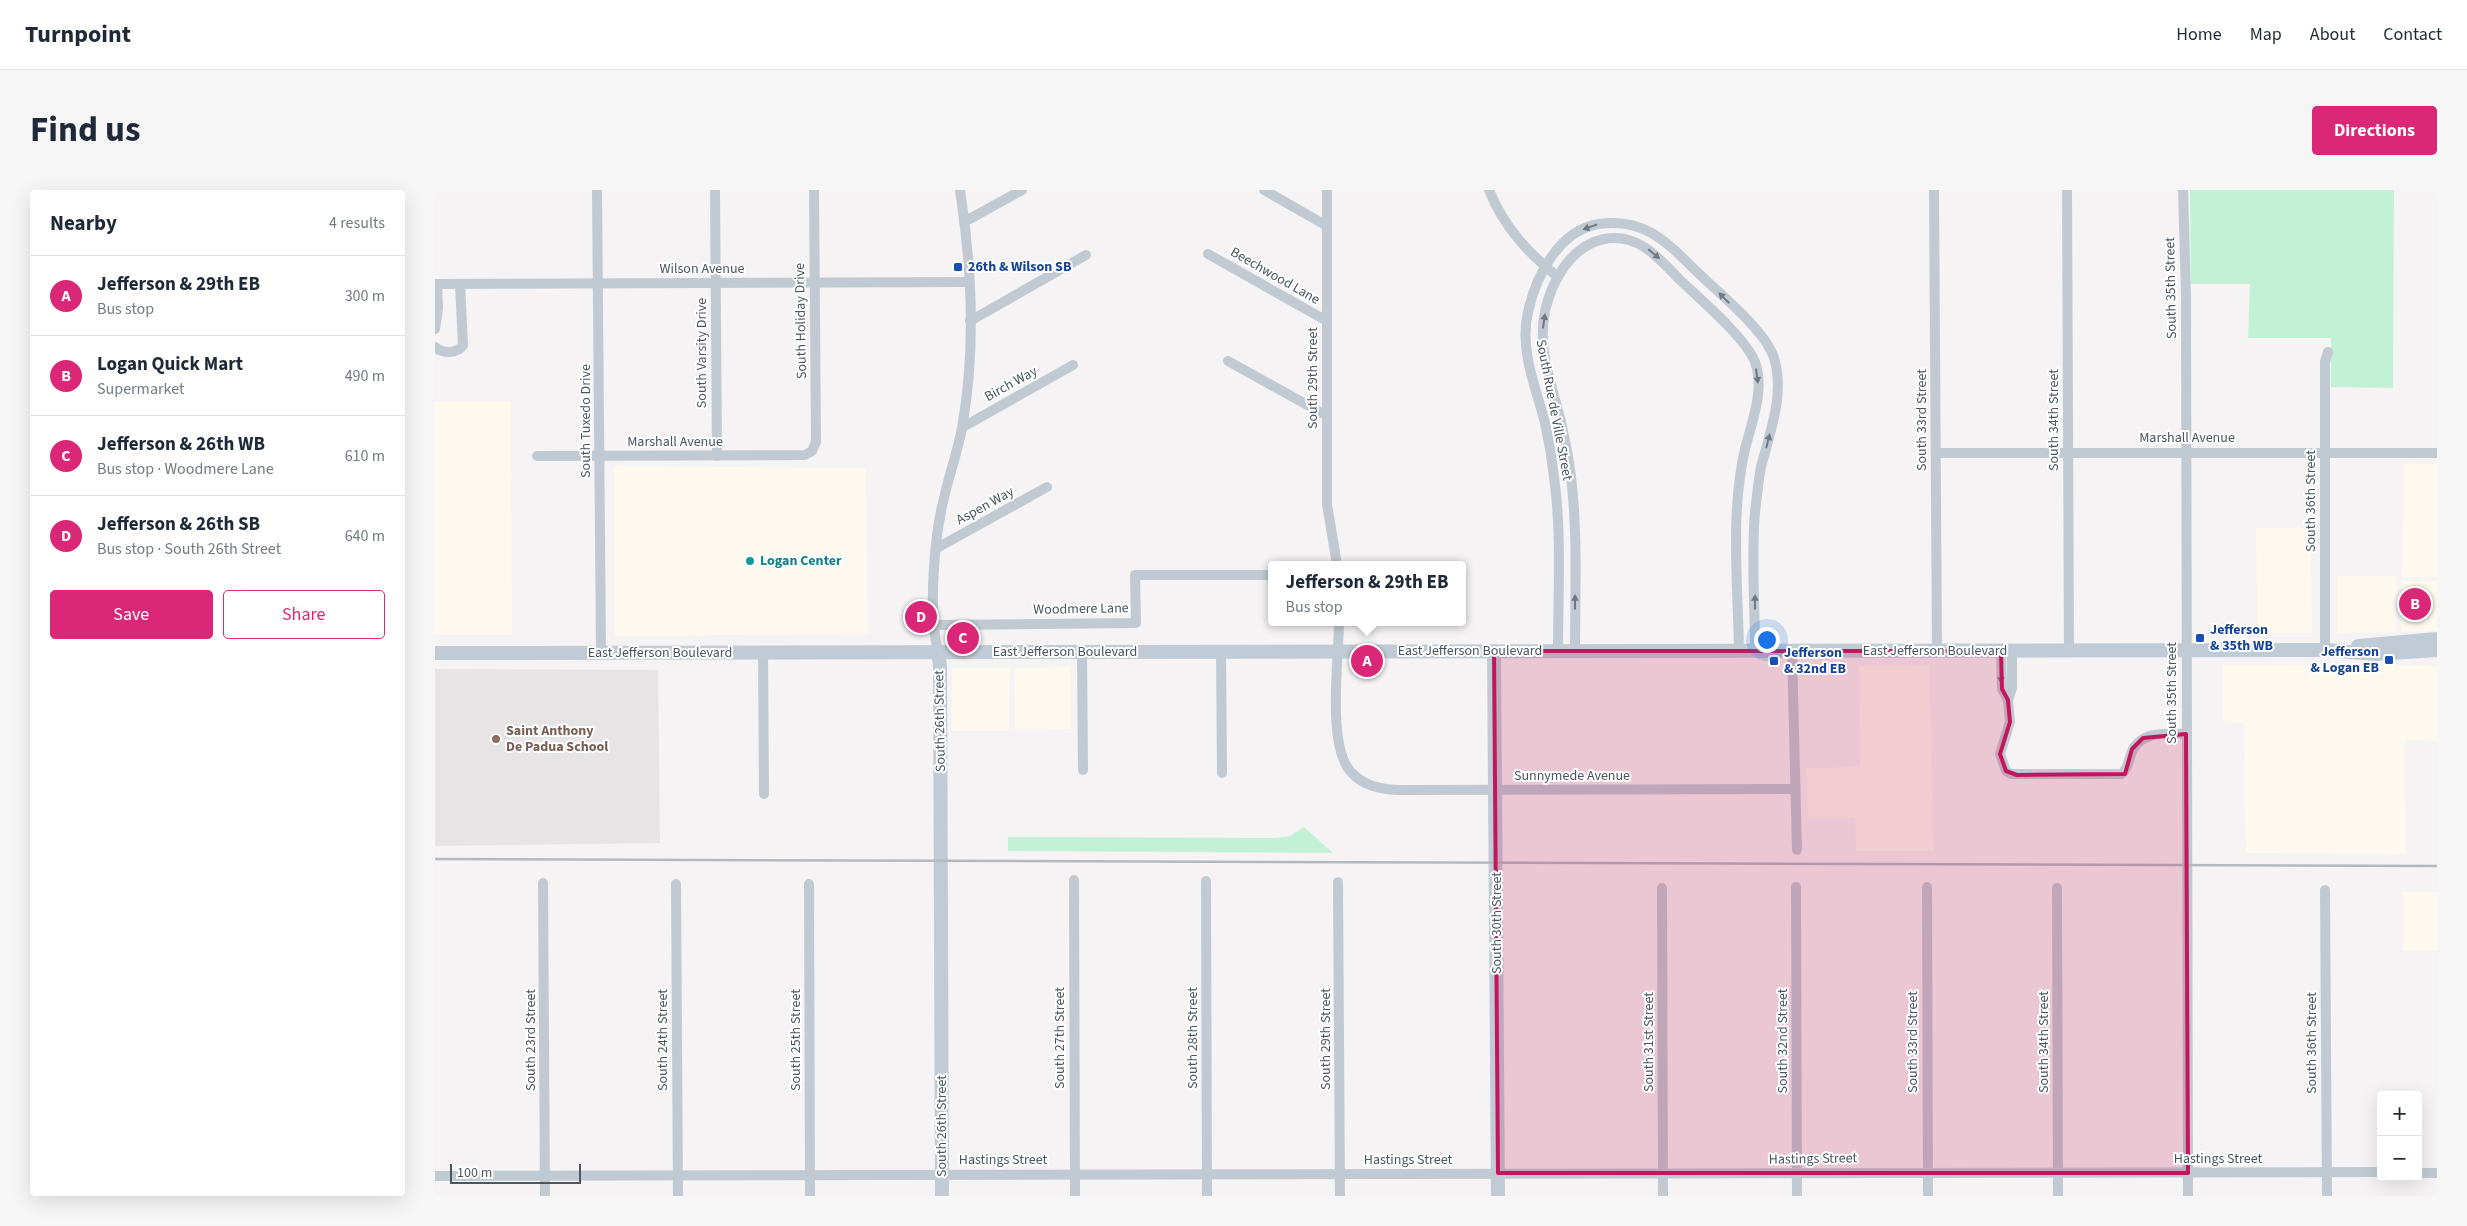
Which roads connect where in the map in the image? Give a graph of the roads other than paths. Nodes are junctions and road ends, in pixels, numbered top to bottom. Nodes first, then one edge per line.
1 (597, 190) edge
2 (715, 190) edge
3 (814, 190) edge
4 (960, 190) edge
5 (1022, 190) edge
6 (1264, 190) edge
7 (1327, 190) edge
8 (1489, 190) edge
9 (1934, 190) edge
10 (2067, 190) edge
11 (2183, 190) edge
12 (964, 222) junction
13 (1327, 226) junction
14 (1208, 254) dead end
15 (1086, 255) dead end
16 (1545, 267) junction
17 (1558, 278) junction
18 (814, 282) junction
19 (969, 282) junction
20 (598, 283) junction
21 (715, 283) junction
22 (436, 284) edge
23 (460, 284) junction
24 (970, 321) junction
25 (1327, 321) junction
26 (435, 330) edge
27 (435, 347) edge
28 (2328, 352) dead end
29 (1228, 361) dead end
30 (1073, 365) dead end
31 (1327, 416) junction
32 (963, 427) junction
33 (812, 450) joint
34 (2068, 452) junction
35 (2185, 452) junction
36 (2325, 452) junction
37 (1936, 453) junction
38 (2437, 453) edge
39 (537, 456) dead end
40 (599, 456) junction
41 (717, 456) junction
42 (1047, 487) dead end
43 (937, 548) junction
44 (1336, 561) edge
45 (1268, 574) edge
46 (934, 625) junction
47 (1339, 626) edge
48 (2437, 639) edge
49 (1792, 650) junction
50 (2186, 650) junction
51 (2325, 650) junction
52 (2437, 650) edge
53 (1221, 651) junction
54 (1339, 651) junction
55 (1493, 651) junction
56 (1558, 651) junction
57 (1575, 651) junction
58 (1739, 651) junction
59 (1755, 651) junction
60 (1937, 651) junction
61 (2007, 651) junction
62 (2069, 651) junction
63 (601, 652) junction
64 (938, 652) junction
65 (1082, 652) junction
66 (2415, 652) junction
67 (435, 653) edge
68 (763, 653) junction
69 (2437, 659) edge
70 (2186, 734) junction
71 (1083, 770) dead end
72 (1222, 773) dead end
73 (1795, 789) junction
74 (1496, 790) junction
75 (764, 794) dead end
76 (1797, 850) dead end
77 (1074, 880) dead end
78 (1206, 881) dead end
79 (1339, 882) dead end
80 (543, 883) dead end
81 (677, 884) dead end
82 (809, 884) dead end
83 (1796, 887) dead end
84 (1927, 887) dead end
85 (1662, 888) dead end
86 (2057, 888) dead end
87 (2325, 890) dead end
88 (1928, 1172) junction
89 (2327, 1172) junction
90 (2377, 1172) edge
91 (2422, 1172) edge
92 (1797, 1173) junction
93 (2059, 1173) junction
94 (2188, 1173) junction
95 (2437, 1173) edge
96 (678, 1174) junction
97 (942, 1174) junction
98 (1075, 1174) junction
99 (1207, 1174) junction
100 (1340, 1174) junction
101 (1498, 1174) junction
102 (1663, 1174) junction
103 (545, 1175) junction
104 (810, 1175) junction
105 (435, 1176) edge
106 (545, 1196) edge
107 (678, 1196) edge
108 (810, 1196) edge
109 (942, 1196) edge
110 (1075, 1196) edge
111 (1207, 1196) edge
112 (1340, 1196) edge
113 (1498, 1196) edge
114 (1663, 1196) edge
115 (1797, 1196) edge
116 (1927, 1196) edge
117 (2058, 1196) edge
118 (2188, 1196) edge
119 (2327, 1196) edge

1 - 20 street, South Tuxedo Drive
2 - 21 street, South Varsity Drive
3 - 18 street, South Holiday Drive
4 - 12 street, South 26th Street
5 - 12 street
6 - 13 street
7 - 13 street, South 29th Street
8 - 16 street
9 - 37 street, South 33rd Street
10 - 34 street, South 34th Street
11 - 35 street, South 35th Street
12 - 19 street, South 26th Street
13 - 25 street, South 29th Street
14 - 25 street, Beechwood Lane
15 - 24 street
16 - 17 street
16 - 56 street, South Rue de Ville Street
59 -> 16 street, South Rue de Ville Street
57 -> 17 street, South Rue de Ville Street
17 -> 58 street, South Rue de Ville Street
18 - 19 street, Wilson Avenue
18 - 21 street, Wilson Avenue
18 - 33 street, South Holiday Drive
19 - 24 street, South 26th Street
20 - 21 street, Wilson Avenue
20 - 23 street, Wilson Avenue
20 - 40 street, South Tuxedo Drive
21 - 41 street, South Varsity Drive
22 - 23 street, Wilson Avenue
22 - 26 street
23 - 27 street
24 - 32 street, South 26th Street
25 - 31 street, South 29th Street
28 - 36 street, South 36th Street
29 - 31 street
30 - 32 street, Birch Way
31 - 44 street, South 29th Street
32 - 43 street, South 26th Street
33 - 41 street, Marshall Avenue
34 - 35 street, Marshall Avenue
34 - 37 street, Marshall Avenue
34 - 62 street, South 34th Street
35 - 36 street, Marshall Avenue
35 - 50 street, South 35th Street
36 - 38 street, Marshall Avenue
36 - 51 street, South 36th Street
37 - 60 street, South 33rd Street
39 - 40 street, Marshall Avenue
40 - 41 street, Marshall Avenue
40 - 63 street, South Tuxedo Drive
42 - 43 street, Aspen Way
43 - 46 street, South 26th Street
45 - 46 street, Woodmere Lane
46 - 64 street, South 26th Street
47 - 54 street
48 - 51 street, East Jefferson Boulevard
49 - 59 street, East Jefferson Boulevard
49 - 60 street, East Jefferson Boulevard
49 - 73 street
50 - 51 street, East Jefferson Boulevard
50 - 62 street, East Jefferson Boulevard
50 - 70 street, South 35th Street
51 - 66 street, East Jefferson Boulevard
52 - 66 street, East Jefferson Boulevard
53 - 54 street, East Jefferson Boulevard
53 - 65 street, East Jefferson Boulevard
53 - 72 street
54 - 55 street, East Jefferson Boulevard
54 - 74 street, Sunnymede Avenue
55 - 56 street, East Jefferson Boulevard
55 - 74 street, South 30th Street
56 - 57 street, East Jefferson Boulevard
57 - 58 street, East Jefferson Boulevard
58 - 59 street, East Jefferson Boulevard
60 - 61 street, East Jefferson Boulevard
61 - 62 street, East Jefferson Boulevard
61 - 70 street
63 - 67 street, East Jefferson Boulevard
63 - 68 street, East Jefferson Boulevard
64 - 65 street, East Jefferson Boulevard
64 - 68 street, East Jefferson Boulevard
64 - 97 street, South 26th Street
65 - 71 street
66 - 69 street
68 - 75 street
70 - 94 street, South 35th Street
73 - 74 street, Sunnymede Avenue
73 - 76 street
74 - 101 street, South 30th Street
77 - 98 street, South 27th Street
78 - 99 street, South 28th Street
79 - 100 street, South 29th Street
80 - 103 street, South 23rd Street
81 - 96 street, South 24th Street
82 - 104 street, South 25th Street
83 - 92 street, South 32nd Street
84 - 88 street, South 33rd Street
85 - 102 street, South 31st Street
86 - 93 street, South 34th Street
87 - 89 street, South 36th Street
88 - 92 street, Hastings Street
88 - 93 street, Hastings Street
88 - 116 street, South 33rd Street
89 - 90 street, Hastings Street
89 - 94 street, Hastings Street
89 - 119 street, South 36th Street
91 - 95 street
92 - 102 street, Hastings Street
92 - 115 street, South 32nd Street
93 - 94 street, Hastings Street
93 - 117 street, South 34th Street
94 - 118 street, South 35th Street
96 - 103 street, Hastings Street
96 - 104 street, Hastings Street
96 - 107 street, South 24th Street
97 - 98 street, Hastings Street
97 - 104 street, Hastings Street
97 - 109 street, South 26th Street
98 - 99 street, Hastings Street
98 - 110 street, South 27th Street
99 - 100 street, Hastings Street
99 - 111 street, South 28th Street
100 - 101 street, Hastings Street
100 - 112 street, South 29th Street
101 - 102 street, Hastings Street
101 - 113 street, South 30th Street
102 - 114 street, South 31st Street
103 - 105 street, Hastings Street
103 - 106 street, South 23rd Street
104 - 108 street, South 25th Street

